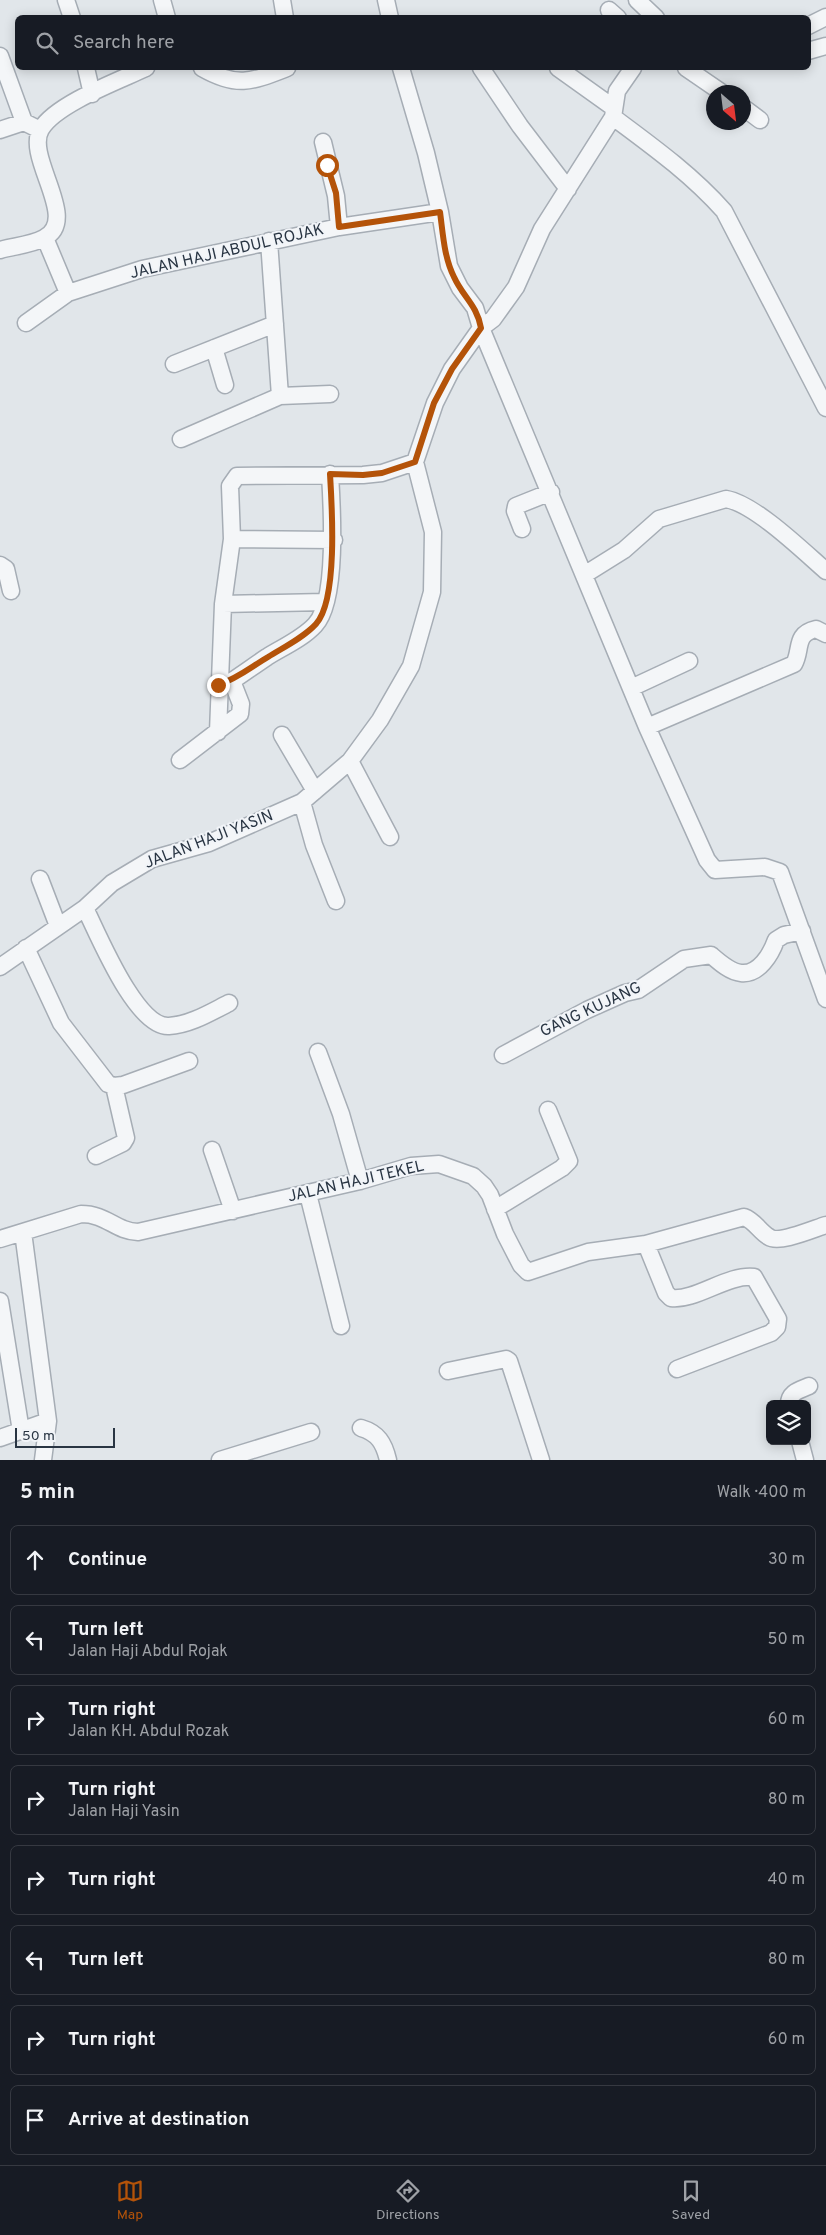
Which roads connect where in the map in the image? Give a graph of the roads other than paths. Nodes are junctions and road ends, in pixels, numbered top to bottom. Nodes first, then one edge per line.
1 (66, 0) edge
2 (162, 0) edge
3 (282, 0) edge
4 (386, 0) edge
5 (637, 0) edge
6 (71, 15) edge
7 (166, 15) edge
8 (284, 15) edge
9 (389, 15) edge
10 (653, 15) edge
11 (826, 46) edge
12 (811, 50) edge
13 (0, 56) edge
14 (86, 70) edge
15 (142, 70) edge
16 (206, 70) edge
17 (281, 70) edge
18 (401, 70) edge
19 (482, 70) edge
20 (560, 70) edge
21 (632, 70) edge
22 (689, 70) edge
23 (711, 85) edge
24 (92, 94) junction
25 (613, 112) junction
26 (751, 113) edge
27 (760, 120) dead end
28 (24, 122) junction
29 (0, 130) edge
30 (40, 130) junction
31 (323, 142) dead end
32 (568, 189) junction
33 (440, 212) junction
34 (339, 227) junction
35 (45, 238) junction
36 (269, 241) junction
37 (0, 250) edge
38 (68, 294) junction
39 (26, 323) dead end
40 (274, 324) junction
41 (481, 328) junction
42 (214, 348) junction
43 (174, 364) dead end
44 (225, 385) dead end
45 (330, 394) dead end
46 (280, 396) junction
47 (826, 408) edge
48 (181, 438) dead end
49 (415, 462) junction
50 (330, 474) junction
51 (551, 492) junction
52 (522, 529) dead end
53 (232, 539) junction
54 (334, 540) junction
55 (0, 565) edge
56 (826, 571) edge
57 (584, 574) junction
58 (11, 591) dead end
59 (325, 602) junction
60 (223, 604) junction
61 (826, 634) edge
62 (689, 661) dead end
63 (225, 683) junction
64 (631, 688) junction
65 (648, 727) junction
66 (218, 732) junction
67 (282, 735) dead end
68 (180, 760) dead end
69 (350, 761) junction
70 (315, 791) junction
71 (302, 802) junction
72 (390, 837) dead end
73 (40, 879) dead end
74 (336, 901) dead end
75 (85, 908) junction
76 (58, 926) junction
77 (802, 931) junction
78 (26, 948) junction
79 (0, 967) edge
80 (826, 999) edge
81 (230, 1003) dead end
82 (318, 1052) dead end
83 (502, 1055) dead end
84 (189, 1061) dead end
85 (114, 1086) junction
86 (548, 1110) dead end
87 (212, 1150) dead end
88 (96, 1156) dead end
89 (360, 1181) junction
90 (308, 1194) junction
91 (495, 1209) junction
92 (233, 1211) junction
93 (826, 1225) edge
94 (23, 1232) junction
95 (0, 1240) edge
96 (646, 1244) junction
97 (0, 1301) edge
98 (341, 1326) dead end
99 (677, 1369) dead end
100 (448, 1371) dead end
101 (809, 1386) dead end
102 (790, 1400) edge
103 (48, 1421) junction
104 (361, 1428) dead end
105 (21, 1431) junction
106 (311, 1432) dead end
107 (0, 1438) edge
108 (801, 1445) edge
109 (44, 1460) edge
110 (220, 1460) edge
111 (388, 1460) edge
112 (542, 1460) edge
113 (805, 1460) edge

1 - 6 street
2 - 7 street
3 - 8 street
4 - 9 street
5 - 10 street
11 - 12 street
13 - 28 street
14 - 24 street
15 - 24 street
16 - 17 street
18 - 33 street
19 - 32 street
20 - 25 street
21 - 25 street
22 - 23 street
24 - 30 street
25 - 32 street
25 - 47 street
26 - 27 street
28 - 29 street
28 - 30 street
30 - 35 street
31 - 34 street
32 - 41 street
33 - 34 street, JALAN HAJI ABDUL ROJAK
33 - 41 street
34 - 36 street, JALAN HAJI ABDUL ROJAK
35 - 37 street
35 - 38 street
36 - 38 street, JALAN HAJI ABDUL ROJAK
36 - 40 street
38 - 39 street, JALAN HAJI ABDUL ROJAK
40 - 42 street
40 - 46 street
41 - 49 street
41 - 51 street
42 - 43 street
42 - 44 street
45 - 46 street
46 - 48 street
49 - 50 street
49 - 69 street, JALAN HAJI YASIN
50 - 53 street
50 - 54 street
51 - 52 street
51 - 57 street
53 - 54 street
53 - 60 street
54 - 59 street
55 - 58 street
56 - 57 street
57 - 64 street
59 - 60 street
59 - 63 street
60 - 63 street
61 - 65 street
62 - 64 street
63 - 66 street
63 - 66 street
64 - 65 street
65 - 77 street
66 - 68 street
67 - 70 street
69 - 70 street, JALAN HAJI YASIN
69 - 72 street
70 - 71 street, JALAN HAJI YASIN
71 - 74 street
71 - 75 street, JALAN HAJI YASIN
73 - 76 street
75 - 76 street, JALAN HAJI YASIN
75 - 81 street
76 - 78 street, JALAN HAJI YASIN
77 - 80 street
77 - 83 street, GANG KUJANG
78 - 79 street, JALAN HAJI YASIN
78 - 85 street
82 - 89 street
84 - 85 street
85 - 88 street
86 - 91 street
87 - 92 street
89 - 90 street, JALAN HAJI TEKEL
89 - 91 street, JALAN HAJI TEKEL
90 - 92 street, JALAN HAJI TEKEL
90 - 98 street
91 - 96 street, JALAN HAJI TEKEL
92 - 94 street, JALAN HAJI TEKEL
93 - 96 street, JALAN HAJI TEKEL
94 - 95 street, JALAN HAJI TEKEL
94 - 103 street
96 - 99 street
97 - 105 street
100 - 112 street
101 - 102 street
103 - 105 street
103 - 109 street
104 - 111 street
105 - 107 street
106 - 110 street
108 - 113 street

